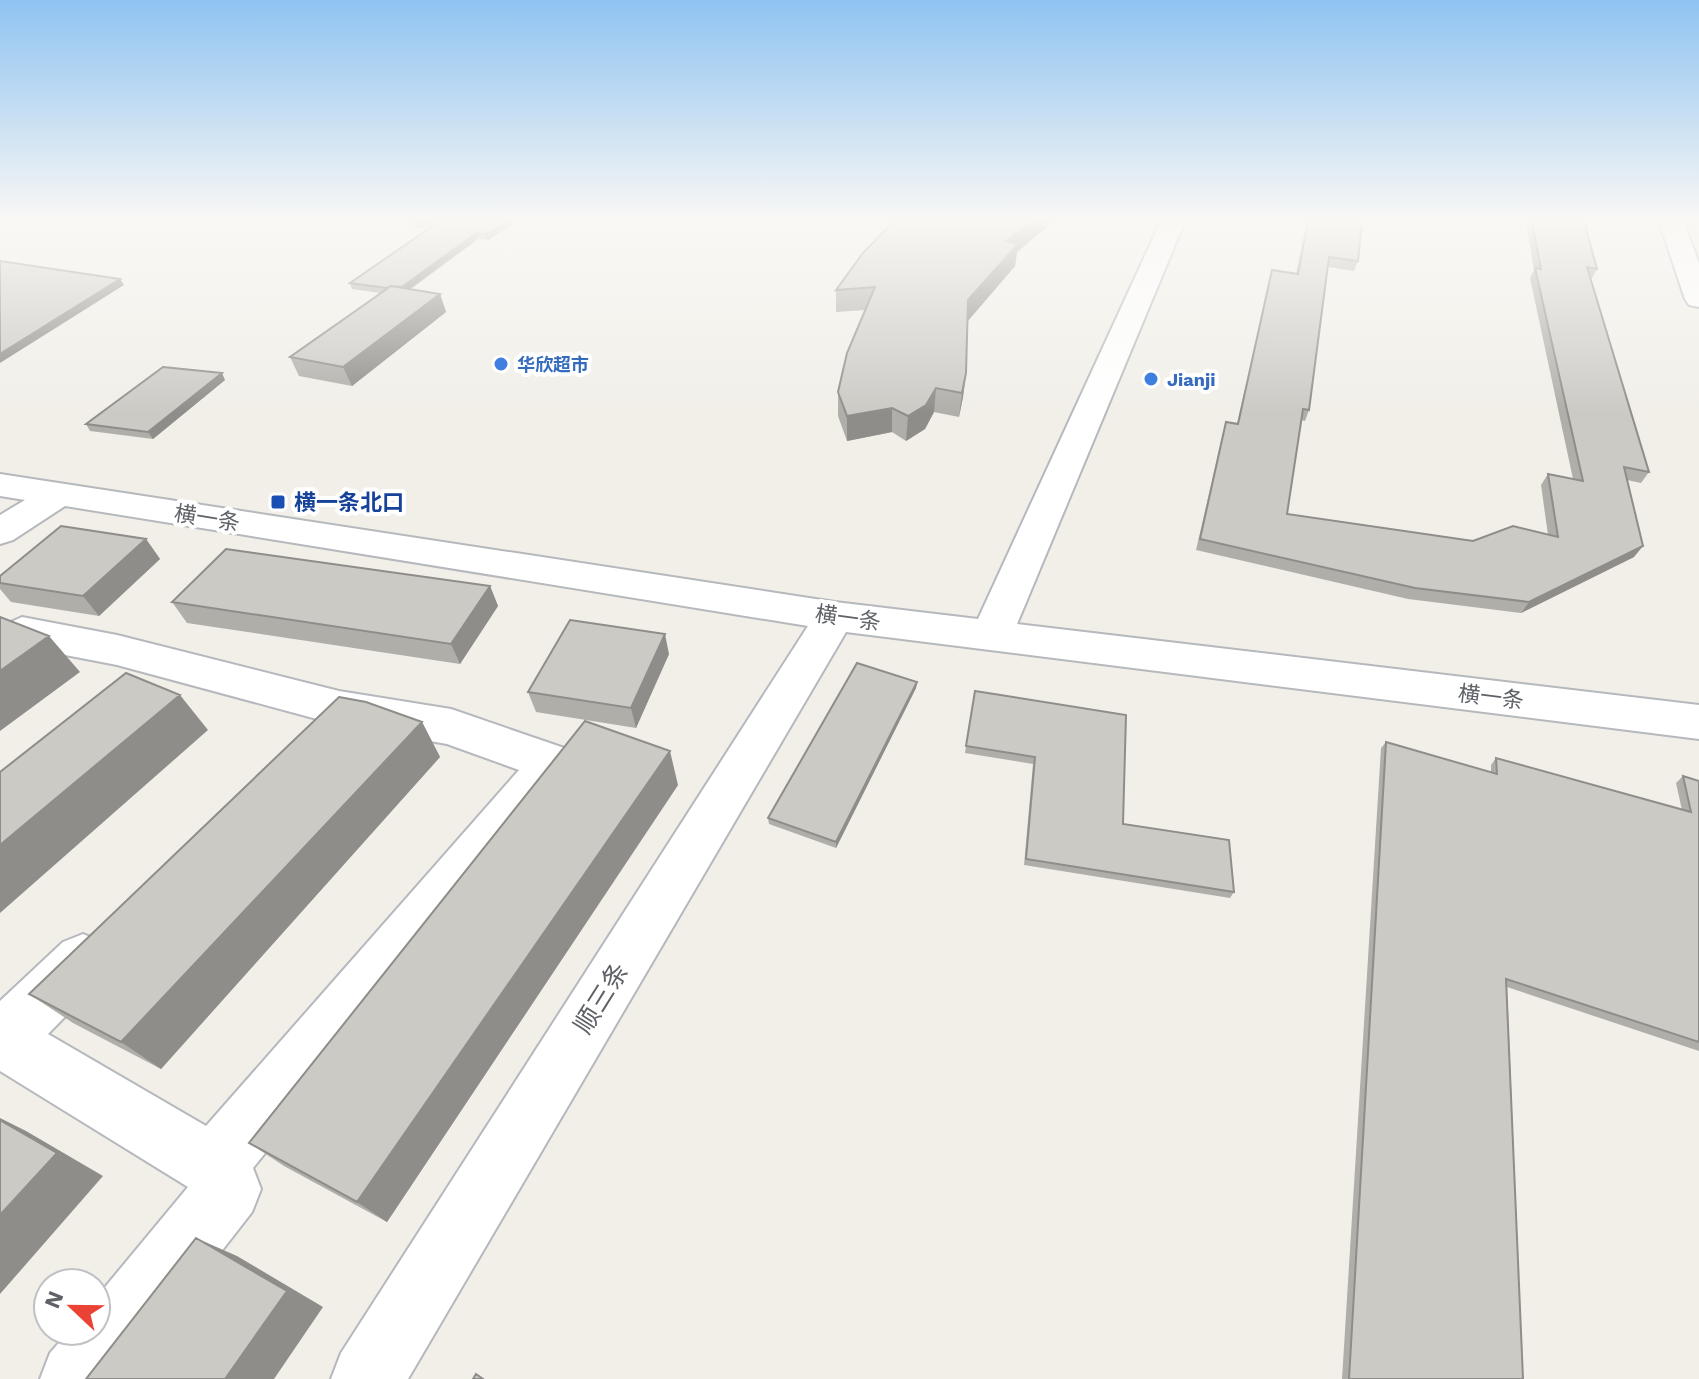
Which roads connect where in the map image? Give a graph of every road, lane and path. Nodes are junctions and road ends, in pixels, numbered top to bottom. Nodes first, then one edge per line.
1 (1145, 285) edge
2 (0, 485) edge
3 (59, 494) junction
4 (0, 532) edge
5 (835, 616) junction
6 (991, 637) junction
7 (0, 648) edge
8 (1699, 722) edge
9 (114, 929) edge
10 (1, 1039) edge
11 (213, 1166) junction
12 (76, 1379) edge
13 (367, 1379) edge

1 - 6 street
2 - 3 street, 横一条
3 - 4 street
3 - 5 street, 横一条
5 - 6 street, 横一条
5 - 13 street, 顺三条
6 - 8 street, 横一条
7 - 11 street
9 - 10 street
10 - 11 street
11 - 12 street

